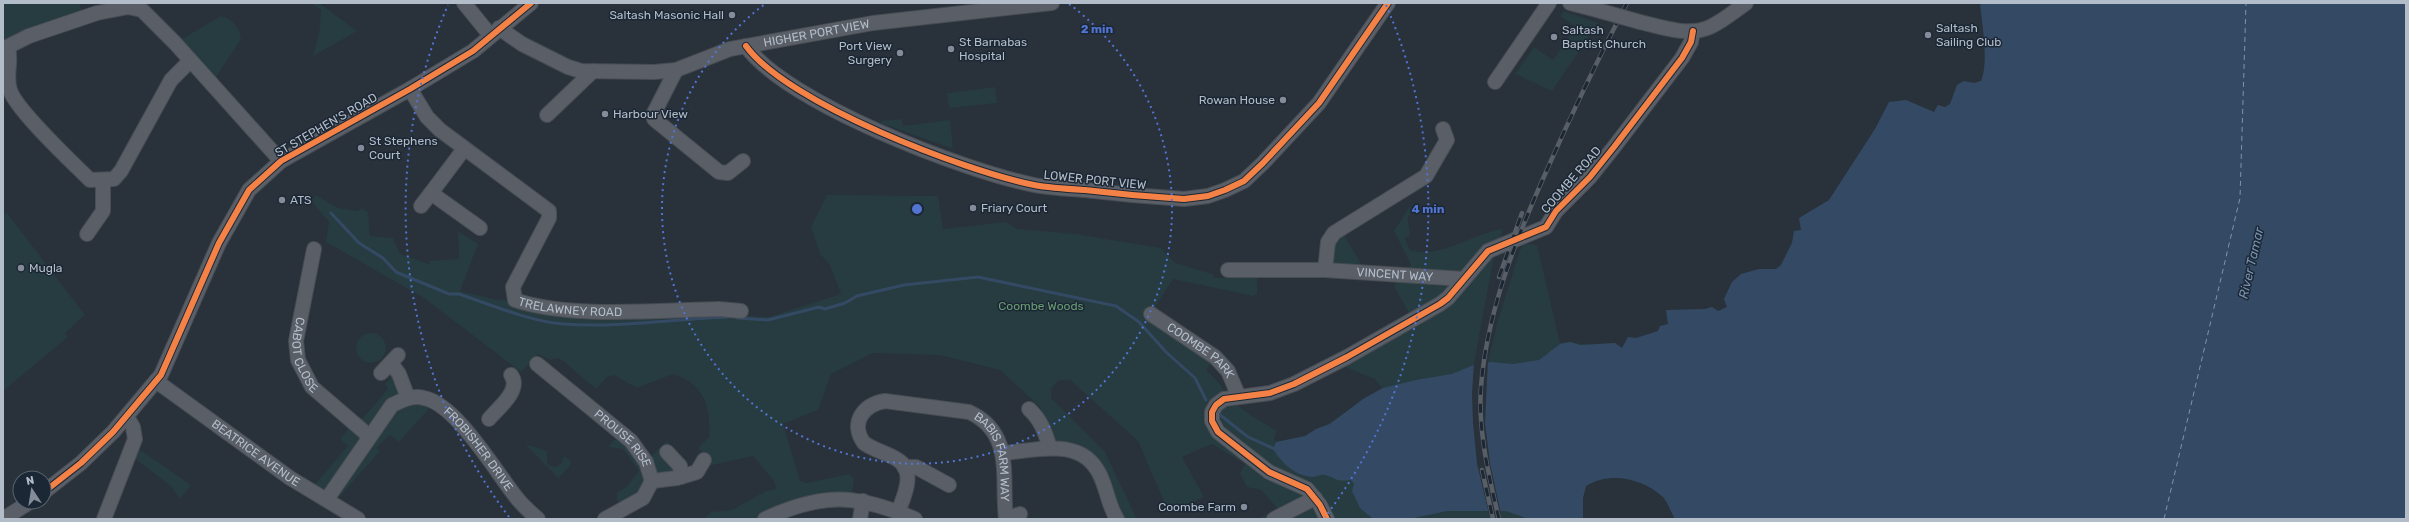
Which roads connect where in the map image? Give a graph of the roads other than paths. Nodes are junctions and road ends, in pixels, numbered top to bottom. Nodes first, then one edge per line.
1 (464, 3) edge
2 (531, 3) edge
3 (1052, 3) edge
4 (1388, 3) edge
5 (1549, 3) edge
6 (1570, 3) edge
7 (1746, 3) edge
8 (1592, 6) edge
9 (1693, 31) junction
10 (495, 32) junction
11 (746, 46) junction
12 (6, 48) edge
13 (190, 61) junction
14 (676, 70) junction
15 (593, 71) junction
16 (5, 81) edge
17 (1495, 82) dead end
18 (410, 90) junction
19 (547, 115) dead end
20 (1443, 129) dead end
21 (464, 149) junction
22 (743, 161) dead end
23 (281, 162) junction
24 (103, 181) junction
25 (431, 193) junction
26 (421, 206) dead end
27 (480, 228) dead end
28 (87, 234) dead end
29 (314, 249) dead end
30 (1228, 270) dead end
31 (1325, 270) junction
32 (1464, 279) junction
33 (736, 313) dead end
34 (1151, 314) dead end
35 (390, 364) dead end
36 (537, 364) dead end
37 (511, 375) dead end
38 (156, 381) junction
39 (1239, 397) junction
40 (408, 398) junction
41 (1029, 410) dead end
42 (127, 417) junction
43 (489, 419) dead end
44 (369, 436) junction
45 (1050, 448) junction
46 (667, 452) dead end
47 (1003, 453) junction
48 (704, 460) dead end
49 (904, 467) junction
50 (681, 477) junction
51 (652, 481) junction
52 (948, 485) dead end
53 (52, 486) edge
54 (1315, 498) junction
55 (327, 499) junction
56 (864, 501) junction
57 (17, 510) edge
58 (898, 512) junction
59 (1020, 514) dead end
60 (3, 519) edge
61 (104, 519) edge
62 (358, 519) edge
63 (538, 519) edge
64 (606, 519) edge
65 (765, 519) edge
66 (860, 519) edge
67 (915, 519) edge
68 (1006, 519) edge
69 (1117, 519) edge
70 (1274, 519) edge
71 (1327, 519) edge

1 - 10 street, HIGHER PORT VIEW
2 - 10 street, ST STEPHEN'S ROAD
3 - 11 street, HIGHER PORT VIEW
4 - 11 street, LOWER PORT VIEW
5 - 17 street
6 - 8 street
7 - 9 street
8 - 9 street, bridge
9 - 32 street, COOMBE ROAD
10 - 15 street, HIGHER PORT VIEW
10 - 18 street, ST STEPHEN'S ROAD
11 - 14 street, HIGHER PORT VIEW
12 - 13 street
12 - 16 street
13 - 23 street
13 - 24 street
14 - 15 street, HIGHER PORT VIEW
14 - 22 street
15 - 19 street
16 - 24 street
18 - 21 street, TRELAWNEY ROAD
18 - 23 street, ST STEPHEN'S ROAD
20 - 31 street
21 - 25 street
21 - 33 street, TRELAWNEY ROAD
23 - 38 street, ST STEPHEN'S ROAD
24 - 28 street
25 - 26 street
25 - 27 street
29 - 44 street, CABOT CLOSE
30 - 31 street, VINCENT WAY
31 - 32 street, VINCENT WAY
32 - 39 street, COOMBE ROAD
34 - 39 street, COOMBE PARK
35 - 40 street
36 - 51 street, PROUSE RISE
37 - 43 street
38 - 42 street, ST STEPHEN'S ROAD
38 - 55 street, BEATRICE AVENUE
39 - 54 street, COOMBE ROAD
40 - 44 street
40 - 63 street, FROBISHER DRIVE
41 - 45 street
42 - 53 street, ST STEPHEN'S ROAD
42 - 61 street
44 - 55 street
45 - 47 street
45 - 69 street
46 - 50 street
47 - 49 street, BABIS FARM WAY
47 - 68 street, BABIS FARM WAY
48 - 50 street, PROUSE RISE
49 - 52 street
49 - 58 street
50 - 51 street, PROUSE RISE
51 - 64 street
54 - 70 street
54 - 71 street
55 - 62 street, BEATRICE AVENUE
56 - 58 street
56 - 65 street
56 - 66 street
57 - 60 street
58 - 67 street
59 - 68 street

